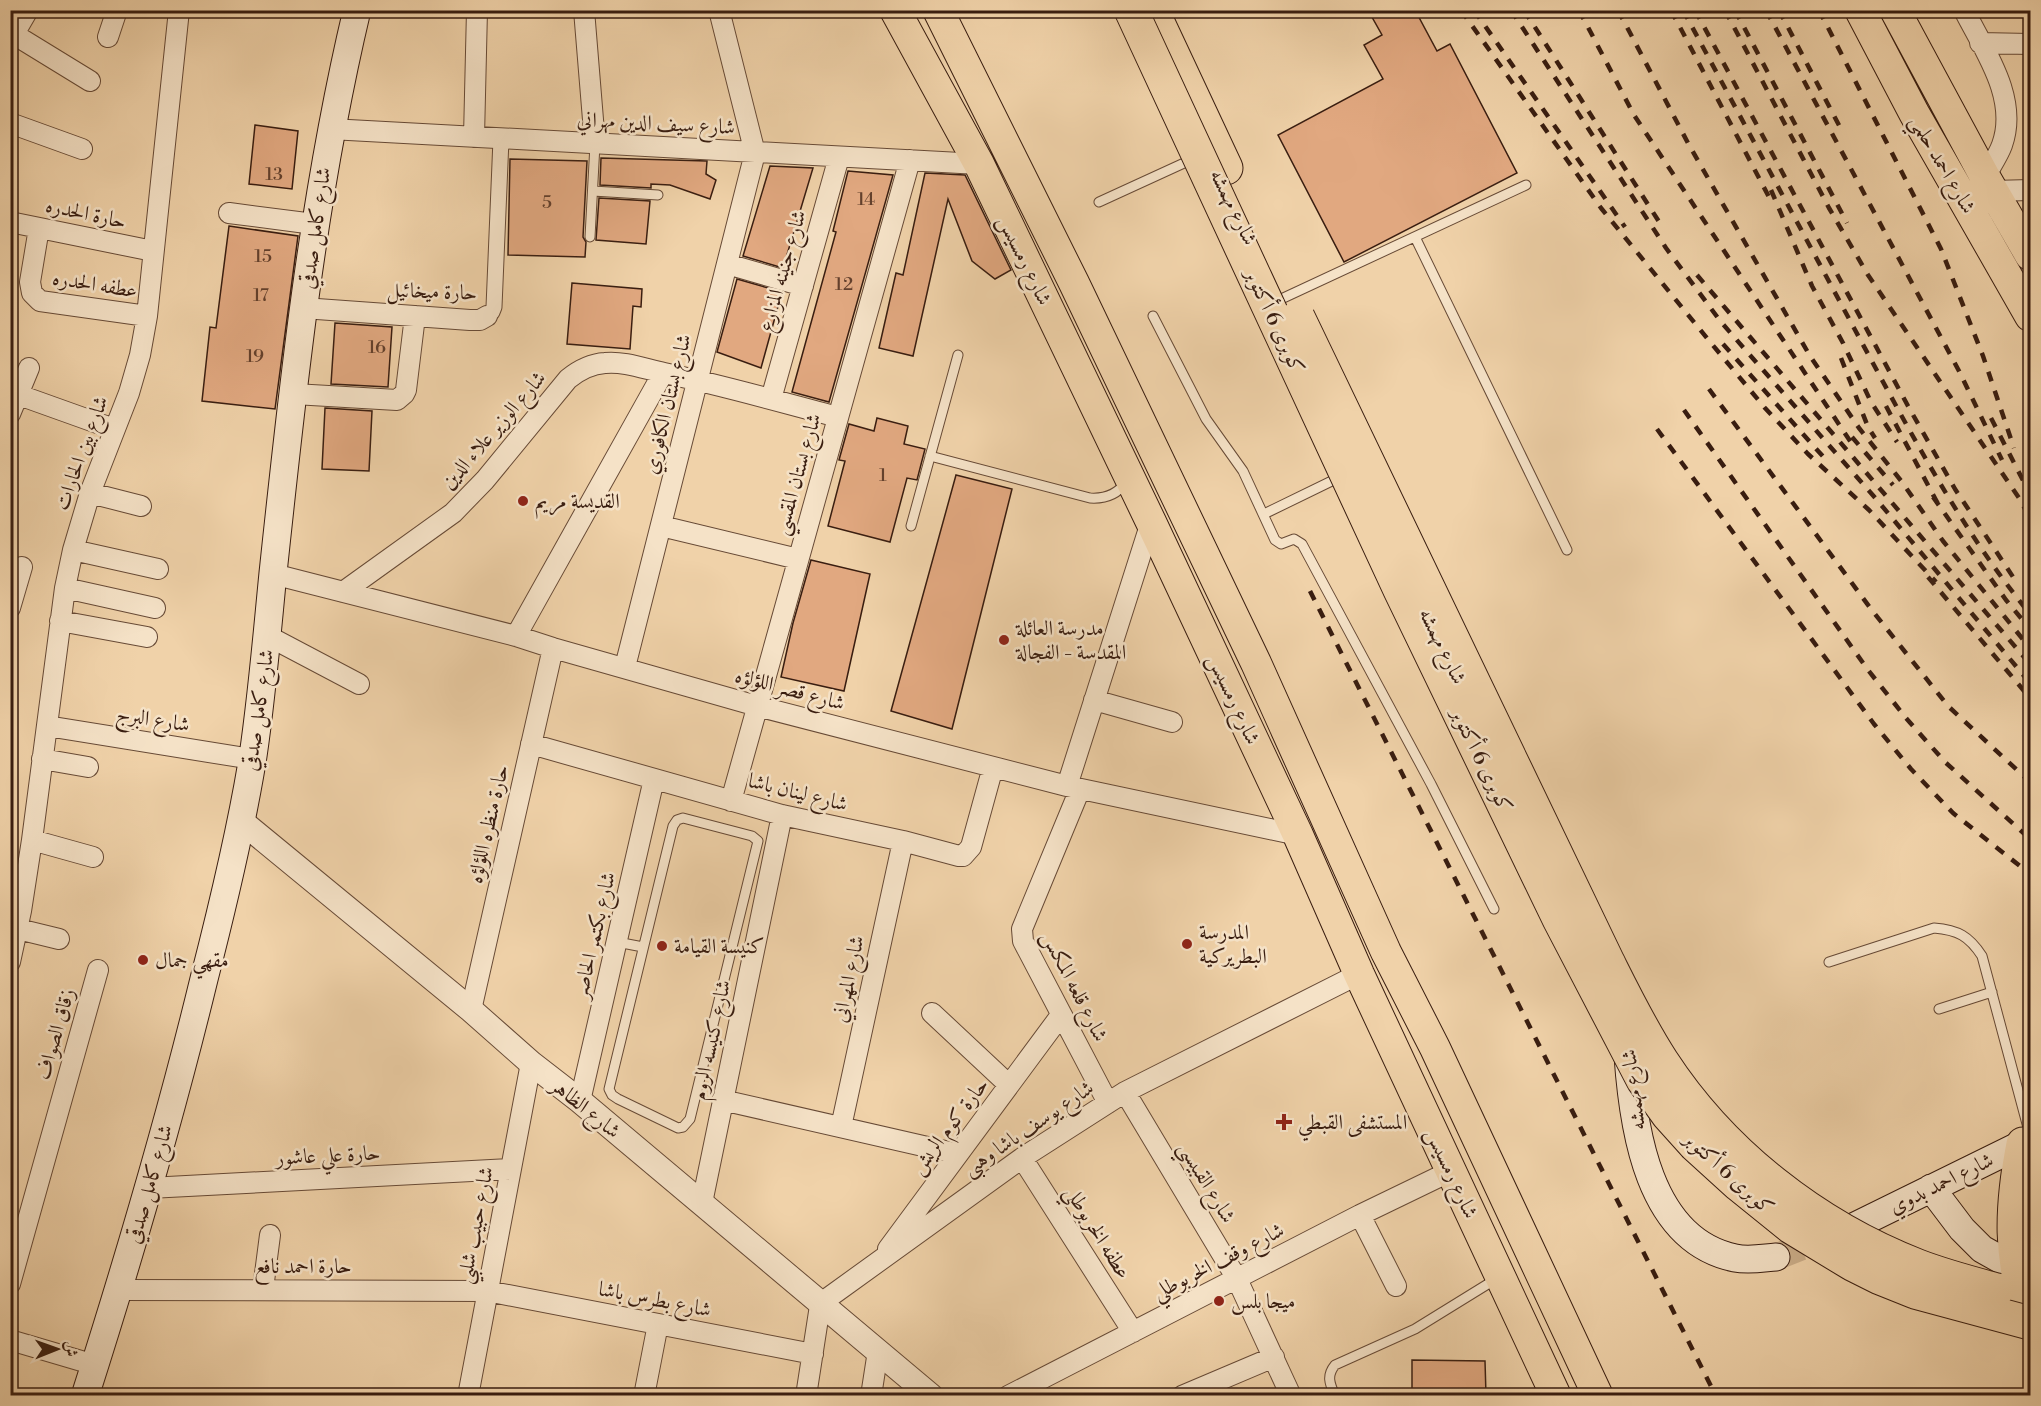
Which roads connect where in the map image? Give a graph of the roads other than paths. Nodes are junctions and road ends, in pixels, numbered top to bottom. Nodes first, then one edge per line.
1 (28, 10) edge
2 (117, 10) edge
3 (179, 10) edge
4 (357, 10) edge
5 (477, 10) edge
6 (584, 10) edge
7 (719, 10) edge
8 (895, 10) edge
9 (938, 10) edge
10 (1131, 10) edge
11 (1142, 10) edge
12 (1152, 10) edge
13 (1860, 10) edge
14 (1895, 10) edge
15 (1964, 10) edge
16 (108, 37) dead end
17 (13, 38) edge
18 (1980, 43) junction
19 (2031, 44) edge
20 (90, 81) dead end
21 (1942, 99) junction
22 (1914, 113) junction
23 (10, 123) edge
24 (330, 129) junction
25 (474, 137) junction
26 (501, 139) junction
27 (595, 144) junction
28 (82, 149) dead end
29 (754, 153) junction
30 (1208, 153) junction
31 (839, 157) junction
32 (910, 160) junction
33 (979, 164) junction
34 (1989, 184) junction
35 (1526, 185) dead end
36 (2031, 190) edge
37 (592, 191) junction
38 (658, 195) dead end
39 (1099, 202) dead end
40 (229, 213) dead end
41 (10, 222) edge
42 (314, 224) junction
43 (39, 228) junction
44 (590, 237) dead end
45 (1415, 237) junction
46 (153, 251) junction
47 (2031, 255) edge
48 (727, 264) junction
49 (802, 286) junction
50 (1279, 300) junction
51 (303, 308) junction
52 (147, 316) junction
53 (416, 316) junction
54 (487, 316) joint
55 (1153, 316) dead end
56 (2031, 316) edge
57 (958, 355) dead end
58 (29, 368) dead end
59 (663, 373) junction
60 (698, 380) junction
61 (294, 394) junction
62 (19, 395) junction
63 (771, 399) junction
64 (10, 414) edge
65 (838, 417) junction
66 (114, 429) junction
67 (930, 456) junction
68 (1358, 468) junction
69 (1130, 478) junction
70 (90, 494) junction
71 (141, 506) dead end
72 (1264, 514) junction
73 (1151, 522) junction
74 (661, 526) junction
75 (911, 526) dead end
76 (73, 550) junction
77 (1567, 550) dead end
78 (798, 559) junction
79 (22, 567) dead end
80 (158, 569) dead end
81 (273, 574) junction
82 (65, 588) junction
83 (343, 592) junction
84 (10, 608) edge
85 (155, 608) dead end
86 (60, 621) junction
87 (268, 636) junction
88 (516, 636) junction
89 (147, 637) dead end
90 (553, 648) junction
91 (1452, 664) junction
92 (625, 668) junction
93 (359, 684) dead end
94 (1094, 700) junction
95 (757, 706) junction
96 (1172, 722) dead end
97 (47, 726) junction
98 (531, 744) junction
99 (42, 759) junction
100 (252, 759) junction
101 (88, 767) dead end
102 (993, 767) junction
103 (654, 779) junction
104 (1073, 787) junction
105 (731, 801) junction
106 (782, 815) junction
107 (241, 820) junction
108 (1298, 835) junction
109 (32, 840) junction
110 (903, 842) junction
111 (93, 857) dead end
112 (1494, 909) dead end
113 (17, 917) edge
114 (59, 939) dead end
115 (617, 942) junction
116 (643, 947) junction
117 (10, 962) edge
118 (1828, 962) dead end
119 (98, 970) dead end
120 (1359, 975) junction
121 (1992, 992) junction
122 (1939, 1009) dead end
123 (471, 1010) junction
124 (932, 1013) dead end
125 (1061, 1015) junction
126 (531, 1063) junction
127 (1009, 1085) junction
128 (1117, 1097) junction
129 (722, 1100) junction
130 (580, 1101) junction
131 (840, 1127) junction
132 (2028, 1140) edge
133 (958, 1154) junction
134 (1022, 1158) junction
135 (510, 1170) junction
136 (1451, 1171) junction
137 (149, 1188) junction
138 (1931, 1188) junction
139 (702, 1203) junction
140 (1360, 1215) junction
141 (1853, 1227) tunnel mouth
142 (270, 1235) dead end
143 (1776, 1257) tunnel mouth
144 (875, 1265) junction
145 (2024, 1273) edge
146 (1501, 1276) junction
147 (1238, 1279) junction
148 (10, 1284) edge
149 (1396, 1286) dead end
150 (263, 1289) junction
151 (119, 1290) junction
152 (487, 1291) junction
153 (2031, 1299) edge
154 (822, 1305) junction
155 (2031, 1314) edge
156 (2031, 1321) edge
157 (658, 1324) junction
158 (1133, 1332) junction
159 (10, 1340) edge
160 (878, 1352) junction
161 (813, 1354) junction
162 (1274, 1357) junction
163 (95, 1365) junction
164 (85, 1395) edge
165 (468, 1395) edge
166 (644, 1395) edge
167 (806, 1395) edge
168 (871, 1395) edge
169 (931, 1395) edge
170 (1008, 1395) edge
171 (1182, 1395) edge
172 (1291, 1395) edge
173 (1335, 1395) edge
174 (1556, 1395) edge
175 (1598, 1395) edge

1 - 17 street
2 - 16 street
3 - 46 street, شارع بين الحارات
4 - 24 main road, شارع كامل صدقي
5 - 25 street
6 - 27 street
7 - 29 street
8 - 33 main road, شارع رمسيس
9 - 175 main road, شارع رمسيس
10 - 156 highway, كوبرى 6 أكتوبر, bridge
11 - 30 main road, شارع مهمشه
12 - 153 highway, كوبرى 6 أكتوبر, bridge
13 - 22 main road, شارع احمد حلمي
14 - 21 main road, شارع احمد حلمي
15 - 18 street
17 - 20 street
18 - 19 street
18 - 34 street
21 - 22 main road
21 - 34 main road, شارع احمد حلمي
22 - 56 main road, شارع احمد حلمي
23 - 28 street
24 - 25 street, شارع سيف الدين مهراني
24 - 42 main road, شارع كامل صدقي
25 - 26 street, شارع سيف الدين مهراني
26 - 27 street, شارع سيف الدين مهراني
26 - 54 street, حارة ميخائيل
27 - 29 street, شارع سيف الدين مهراني
27 - 37 lane
29 - 31 street, شارع سيف الدين مهراني
29 - 48 street, شارع بستان الكافوري
30 - 39 lane
30 - 50 main road, شارع مهمشه
31 - 32 street, شارع سيف الدين مهراني
31 - 49 street, شارع جنينه المزارع
32 - 33 street, شارع سيف الدين مهراني
32 - 65 street, شارع بستان المقسي
33 - 69 main road, شارع رمسيس
34 - 36 street
34 - 47 main road, شارع احمد حلمي
35 - 45 lane
37 - 38 lane
37 - 44 lane
40 - 42 street
41 - 43 street, حارة الحدره
42 - 51 main road, شارع كامل صدقي
43 - 46 street, حارة الحدره
43 - 52 street, عطفه الحدره
45 - 50 lane
45 - 77 lane
46 - 52 street, شارع بين الحارات
48 - 49 street
48 - 60 street, شارع بستان الكافوري
49 - 63 street, شارع جنينه المزارع
50 - 68 main road, شارع مهمشه
51 - 53 street, حارة ميخائيل
51 - 61 main road, شارع كامل صدقي
52 - 66 street, شارع بين الحارات
53 - 54 street, حارة ميخائيل
53 - 61 street
55 - 72 lane
57 - 67 lane
58 - 62 street
59 - 60 street, شارع الوزير علاء الدين
59 - 83 street, شارع الوزير علاء الدين
59 - 88 street
60 - 63 street, شارع الوزير علاء الدين
60 - 74 street, شارع بستان الكافوري
61 - 81 main road, شارع كامل صدقي
62 - 64 street
62 - 66 street
63 - 65 street, شارع الوزير علاء الدين
65 - 78 street, شارع بستان المقسي
66 - 70 street, شارع بين الحارات
67 - 69 lane
67 - 75 lane
68 - 72 lane
68 - 91 main road, شارع مهمشه
69 - 73 main road, شارع رمسيس
70 - 71 street
70 - 76 street, شارع بين الحارات
72 - 112 lane
73 - 94 street, شارع قلعه المكس
73 - 108 main road, شارع رمسيس
74 - 78 street
74 - 92 street, شارع بستان الكافوري
76 - 80 street
76 - 82 street, شارع بين الحارات
78 - 95 street, شارع بستان المقسي
79 - 84 street
81 - 83 street, شارع قصر اللؤلؤه
81 - 87 main road, شارع كامل صدقي
82 - 85 street
82 - 86 street, شارع بين الحارات
83 - 88 street, شارع قصر اللؤلؤه
86 - 89 street
86 - 97 street, شارع بين الحارات
87 - 93 street
87 - 100 main road, شارع كامل صدقي
88 - 90 street, شارع قصر اللؤلؤه
90 - 92 street, شارع قصر اللؤلؤه
90 - 98 street, حارة منظره اللؤلؤه
91 - 143 main road, شارع مهمشه
91 - 155 highway, bridge
92 - 95 street, شارع قصر اللؤلؤه
94 - 96 street
94 - 104 street, شارع قلعه المكس
95 - 102 street, شارع قصر اللؤلؤه
95 - 105 street, شارع بستان المقسي
97 - 99 street, شارع بين الحارات
97 - 100 street, شارع البرج
98 - 103 street, شارع لينان باشا
98 - 123 street, حارة منظره اللؤلؤه
99 - 101 street
99 - 109 street, شارع بين الحارات
100 - 107 main road, شارع كامل صدقي
102 - 104 street, شارع قصر اللؤلؤه
102 - 110 street, شارع لينان باشا
103 - 105 street, شارع لينان باشا
103 - 115 street, شارع بكتمر الحاصر
104 - 108 street, شارع قصر اللؤلؤه
104 - 125 street, شارع قلعه المكس
105 - 106 street, شارع لينان باشا
106 - 110 street, شارع لينان باشا
106 - 129 street, شارع كنيسه الروم
107 - 123 street, شارع الظاهر
107 - 137 main road, شارع كامل صدقي
108 - 120 main road, شارع رمسيس
109 - 111 street
109 - 113 street, شارع بين الحارات
110 - 131 street, شارع المهراني
113 - 114 street
113 - 117 street, شارع بين الحارات
115 - 116 lane
115 - 130 street, شارع بكتمر الحاصر
116 - 116 lane
118 - 121 lane
119 - 148 street, زقاق الصواف
120 - 128 street, شارع يوسف باشا وهبى
120 - 136 main road, شارع رمسيس
121 - 122 lane
121 - 132 lane
123 - 126 street, شارع الظاهر
124 - 127 street
125 - 127 street, حارة كوم الريش
125 - 128 street, شارع قلعه المكس
126 - 130 street, شارع الظاهر
126 - 135 street, شارع حبيب شلبي
127 - 133 street, حارة كوم الريش
128 - 134 street, شارع يوسف باشا وهبى
128 - 147 street, شارع القبيسي
129 - 131 street
129 - 139 street, شارع كنيسه الروم
130 - 139 street, شارع الظاهر
131 - 133 street
132 - 138 main road, شارع احمد بدوي
132 - 145 highway
133 - 144 street, حارة كوم الريش
134 - 144 street, شارع يوسف باشا وهبى
134 - 158 street, عطفه الخربوطلي
135 - 137 street, حارة علي عاشور
135 - 152 street, شارع حبيب شلبي
136 - 140 street, شارع وقف الخربوطلي
136 - 146 main road, شارع رمسيس
137 - 151 main road, شارع كامل صدقي
138 - 141 main road, شارع احمد بدوي
138 - 145 main road
139 - 154 street, شارع الظاهر
140 - 147 street, شارع وقف الخربوطلي
140 - 149 street
142 - 150 street
144 - 154 street, شارع يوسف باشا وهبى
145 - 156 highway
146 - 173 lane
146 - 174 main road, شارع رمسيس
147 - 158 street, شارع وقف الخربوطلي
147 - 162 street, شارع القبيسي
150 - 151 street, حارة احمد نافع
150 - 152 street, حارة احمد نافع
151 - 163 main road, شارع كامل صدقي
152 - 157 street, شارع بطرس باشا
152 - 165 street, شارع حبيب شلبي
154 - 160 street, شارع الظاهر
154 - 161 street
157 - 161 street, شارع بطرس باشا
157 - 166 street
158 - 170 street, شارع وقف الخربوطلي
159 - 163 street
160 - 168 street
160 - 169 street, شارع الظاهر
161 - 167 street
162 - 171 street
162 - 172 street, شارع القبيسي
163 - 164 main road, شارع كامل صدقي

